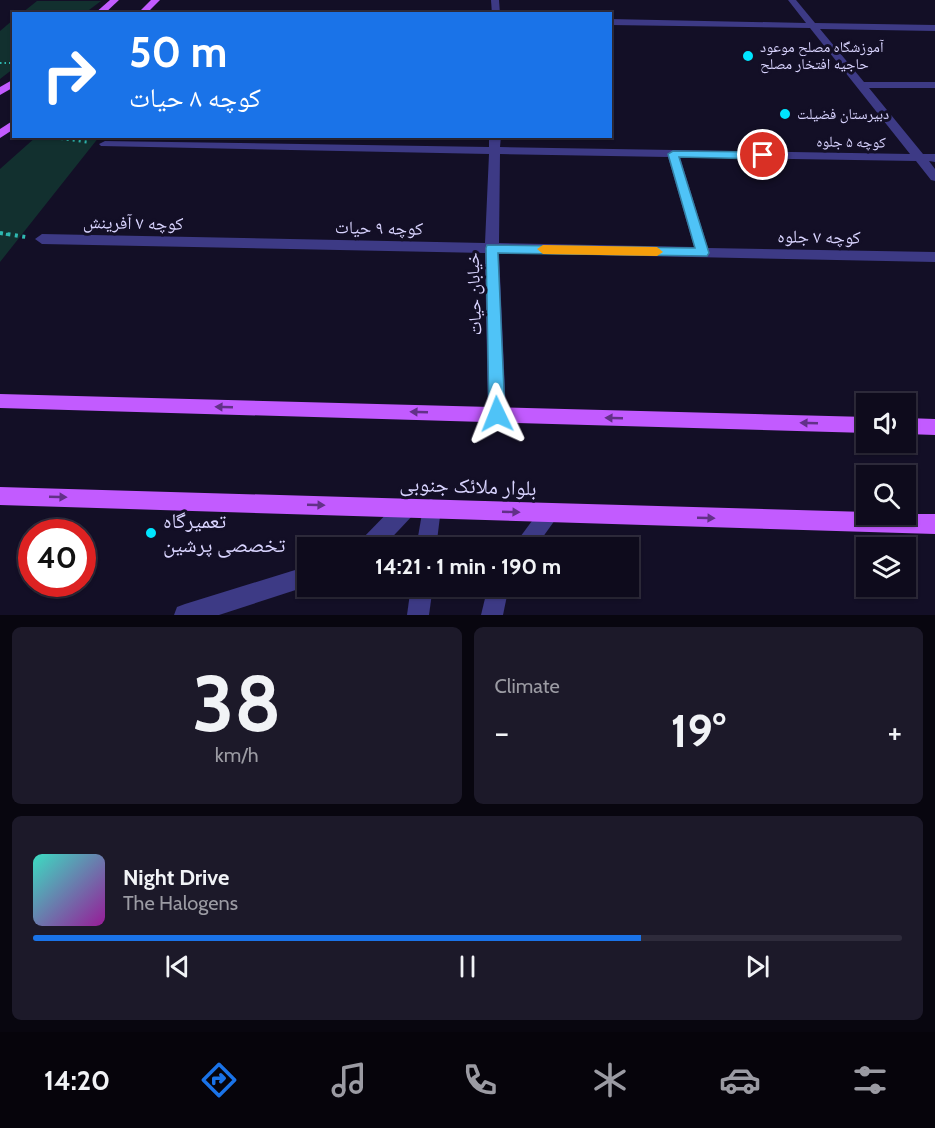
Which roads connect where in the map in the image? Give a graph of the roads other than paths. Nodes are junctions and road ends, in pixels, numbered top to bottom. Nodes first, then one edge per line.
1 (115, 0) edge
2 (156, 0) edge
3 (792, 0) edge
4 (100, 12) edge
5 (143, 12) edge
6 (612, 22) edge
7 (813, 26) junction
8 (935, 28) edge
9 (860, 85) junction
10 (935, 85) edge
11 (12, 125) edge
12 (0, 135) edge
13 (105, 144) road end
14 (495, 144) edge
15 (673, 154) junction
16 (920, 158) junction
17 (935, 158) edge
18 (935, 177) edge
19 (42, 239) road end
20 (265, 244) joint
21 (492, 248) junction
22 (703, 253) junction
23 (935, 257) edge
24 (0, 401) edge
25 (497, 414) junction
26 (856, 425) edge
27 (916, 426) edge
28 (935, 427) edge
29 (0, 496) edge
30 (406, 508) junction
31 (431, 509) junction
32 (550, 513) junction
33 (935, 525) edge
34 (378, 537) edge
35 (427, 537) edge
36 (531, 537) edge
37 (297, 581) edge
38 (420, 597) edge
39 (496, 597) edge
40 (185, 615) edge
41 (418, 615) edge
42 (492, 615) edge

1 - 4 main road
2 - 5 main road
3 - 7 street
6 - 7 street
7 - 8 street
7 - 9 street
9 - 10 street
9 - 16 street
11 - 12 main road
13 - 14 street, کوچه ۵ جلوه
14 - 15 street, کوچه ۵ جلوه
14 - 21 street, خیابان حیات
15 - 16 street, کوچه ۵ جلوه
15 - 22 street
16 - 17 street, کوچه ۵ جلوه
16 - 18 street
19 - 20 street, کوچه ۷ آفرینش
20 - 21 street, کوچه ۹ حیات
21 - 22 street, کوچه ۹ حیات
21 - 25 street, خیابان حیات
22 - 23 street, کوچه ۷ جلوه
25 -> 24 main road
26 -> 25 main road
27 - 28 main road
29 -> 30 main road, بلوار ملائک جنوبی
30 - 31 main road, بلوار ملائک جنوبی
30 - 34 street
31 -> 32 main road, بلوار ملائک جنوبی
31 - 35 street
32 -> 33 main road, بلوار ملائک جنوبی
32 - 36 street
37 - 40 street
38 - 41 street
39 - 42 street

